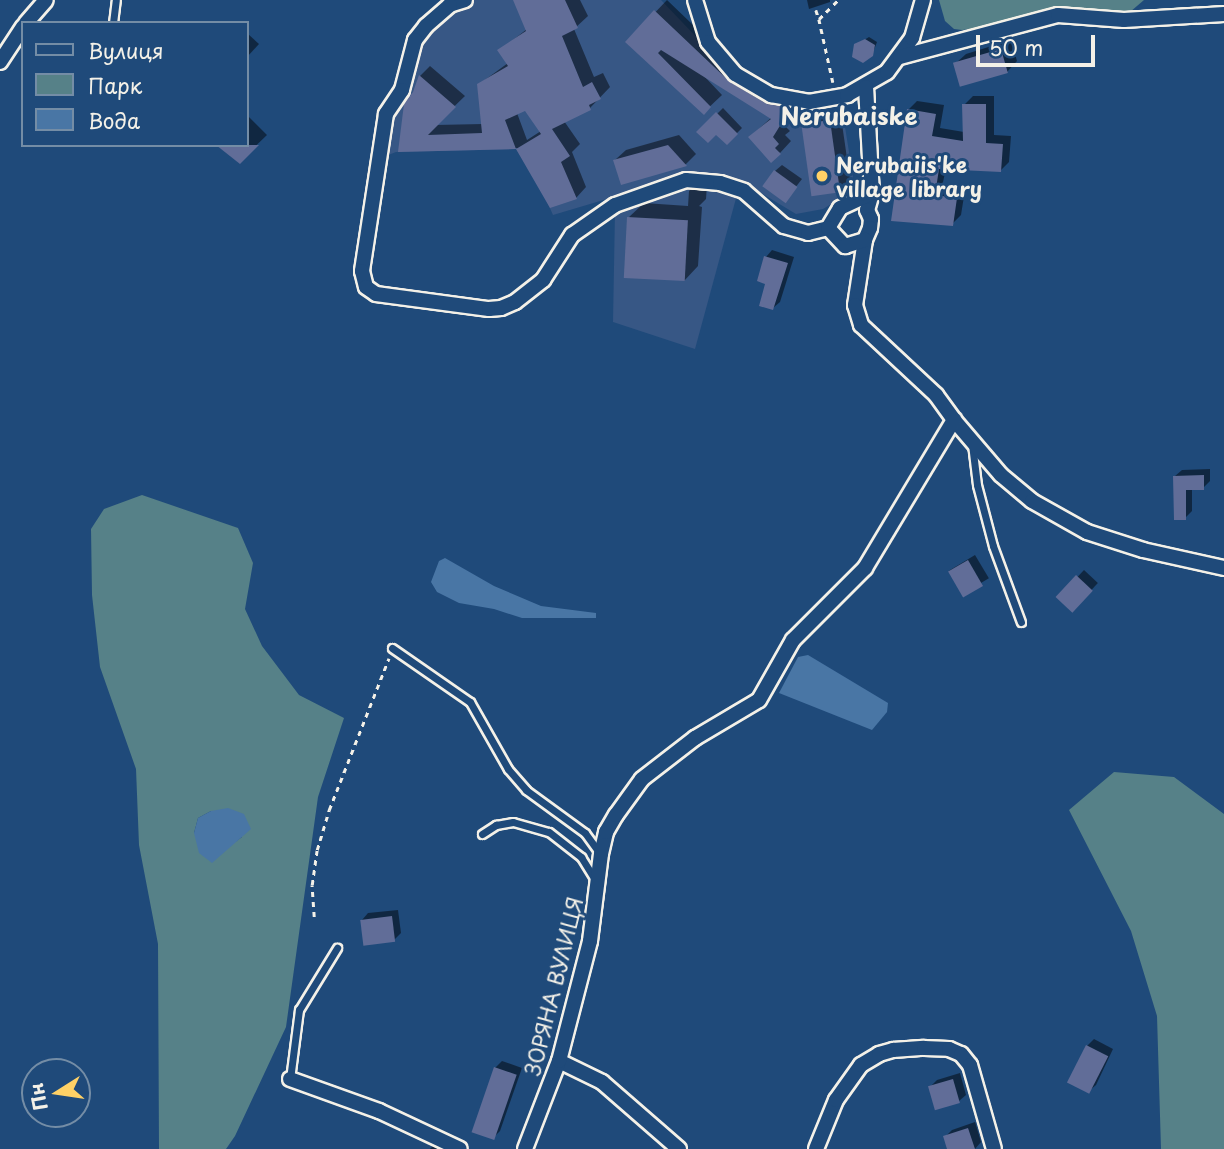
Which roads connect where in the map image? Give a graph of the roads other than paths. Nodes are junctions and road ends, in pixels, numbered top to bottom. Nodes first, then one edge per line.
1 (46, 0) edge
2 (116, 0) edge
3 (465, 0) edge
4 (695, 0) edge
5 (923, 0) edge
6 (1224, 14) edge
7 (28, 21) edge
8 (113, 21) edge
9 (21, 30) edge
10 (900, 57) junction
11 (0, 62) edge
12 (866, 87) junction
13 (861, 206) junction
14 (828, 228) junction
15 (865, 240) junction
16 (954, 420) junction
17 (972, 441) junction
18 (1224, 569) edge
19 (1021, 622) dead end
20 (392, 648) road end
21 (482, 834) dead end
22 (601, 854) junction
23 (599, 886) junction
24 (337, 948) dead end
25 (559, 1061) junction
26 (290, 1079) joint
27 (460, 1149) edge
28 (525, 1149) edge
29 (679, 1149) edge
30 (816, 1149) edge
31 (994, 1149) edge

1 - 7 street
2 - 8 lane
3 - 14 street
4 - 12 street
5 - 10 street
6 - 10 street
9 - 11 street
10 - 12 street
12 - 13 street
13 - 14 street
13 - 15 street
14 - 15 street
15 - 16 street
16 - 17 street
16 - 22 street, ЗОРЯНА ВУЛИЦЯ
17 - 18 street
17 - 19 lane
20 - 22 lane
21 - 23 lane
22 - 23 street, ЗОРЯНА ВУЛИЦЯ
23 - 25 street, ЗОРЯНА ВУЛИЦЯ
24 - 26 lane
25 - 28 street, ЗОРЯНА ВУЛИЦЯ
25 - 29 street
26 - 27 street
30 - 31 street

